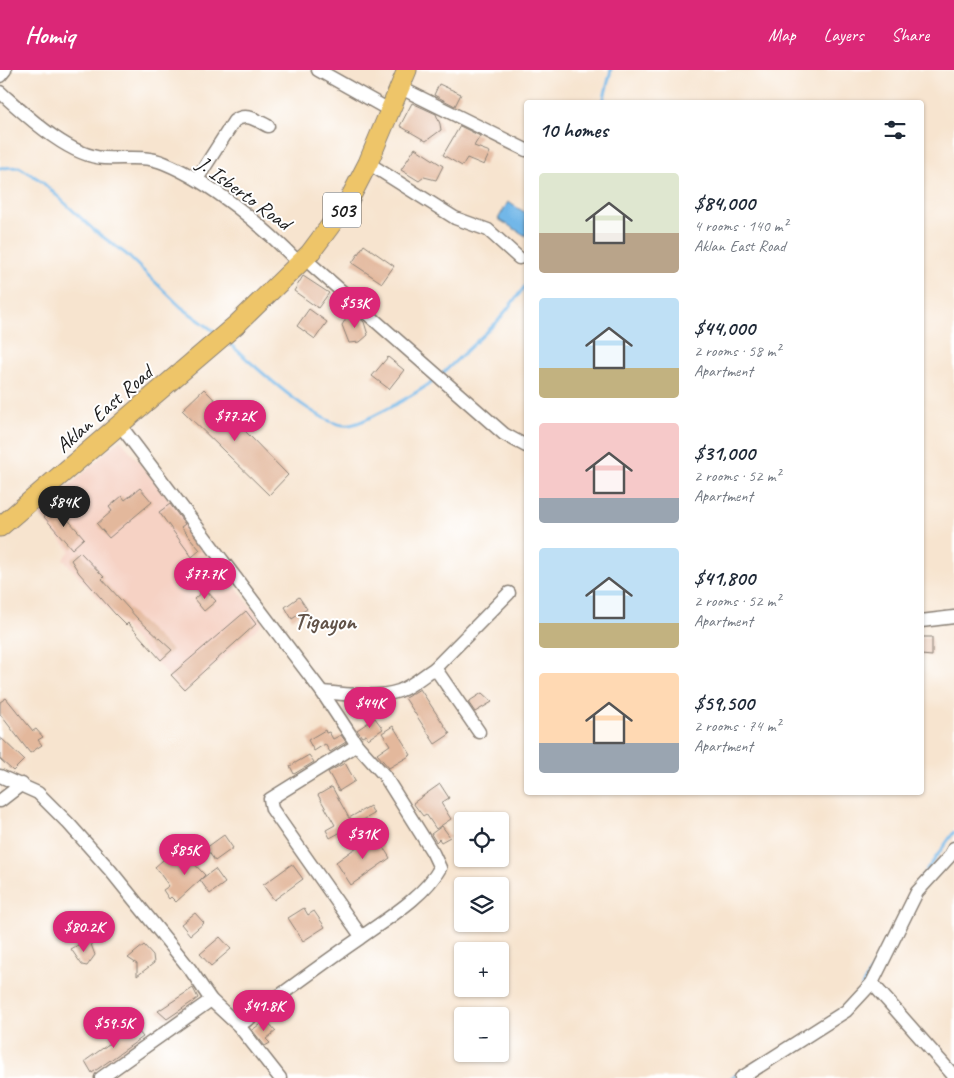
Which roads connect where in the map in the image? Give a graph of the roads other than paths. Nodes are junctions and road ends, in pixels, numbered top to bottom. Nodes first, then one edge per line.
1 (5, 70) edge
2 (318, 70) edge
3 (407, 70) edge
4 (0, 76) edge
5 (401, 88) junction
6 (0, 92) edge
7 (391, 110) junction
8 (268, 126) dead end
9 (524, 149) edge
10 (368, 163) junction
11 (197, 179) junction
12 (519, 258) dead end
13 (303, 262) junction
14 (120, 425) junction
15 (524, 445) edge
16 (0, 527) edge
17 (508, 592) dead end
18 (954, 617) edge
19 (924, 621) edge
20 (435, 668) junction
21 (322, 692) junction
22 (479, 732) dead end
23 (357, 745) junction
24 (0, 776) edge
25 (22, 784) junction
26 (0, 801) edge
27 (954, 848) edge
28 (362, 936) junction
29 (872, 984) junction
30 (211, 1000) junction
31 (239, 1026) junction
32 (954, 1076) edge
33 (101, 1078) edge
34 (280, 1078) edge
35 (741, 1078) edge

1 - 4 street
2 - 7 street
3 - 5 main road, 503
5 - 7 main road, 503
5 - 9 street
6 - 11 street, J. Isberto Road
7 - 10 main road, 503
8 - 11 street
10 - 12 street
10 - 13 main road, 503
11 - 13 street, J. Isberto Road
13 - 14 main road, Aklan East Road / 503
13 - 15 street, J. Isberto Road
14 - 16 main road, Aklan East Road / 503
14 - 21 street
17 - 20 street
18 - 19 street
20 - 21 street
20 - 22 street
21 - 23 street
23 - 28 street
23 - 28 street
24 - 25 street
25 - 26 street
25 - 30 street
27 - 29 street
28 - 31 street
29 - 32 street
29 - 35 street
30 - 31 street
30 - 33 street
31 - 34 street

